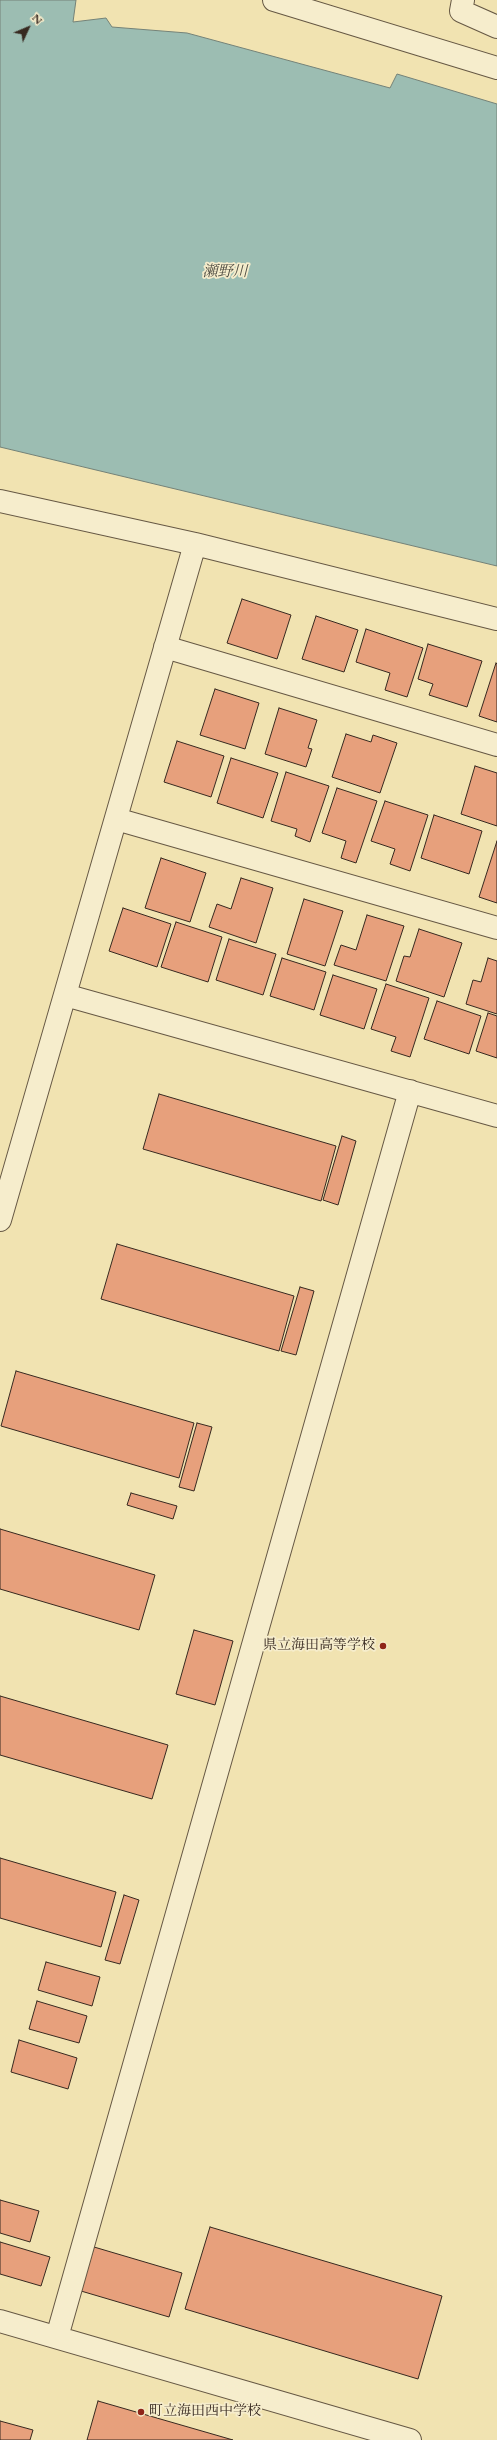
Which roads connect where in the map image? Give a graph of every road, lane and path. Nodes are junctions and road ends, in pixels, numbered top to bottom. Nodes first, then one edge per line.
1 (274, 0) edge
2 (463, 0) edge
3 (497, 27) edge
4 (497, 68) edge
5 (0, 501) edge
6 (195, 544) junction
7 (497, 619) edge
8 (165, 647) junction
9 (497, 745) edge
10 (116, 819) junction
11 (497, 928) edge
12 (65, 995) junction
13 (410, 1091) junction
14 (497, 1116) edge
15 (0, 1220) edge
16 (0, 2321) edge
17 (57, 2337) junction
18 (410, 2440) edge

1 - 4 street
2 - 3 street
5 - 6 street
6 - 7 street
6 - 8 street
8 - 9 street
8 - 10 street
10 - 11 street
10 - 12 street
12 - 13 street
12 - 15 street
13 - 14 street
13 - 17 street
16 - 17 street
17 - 18 street

